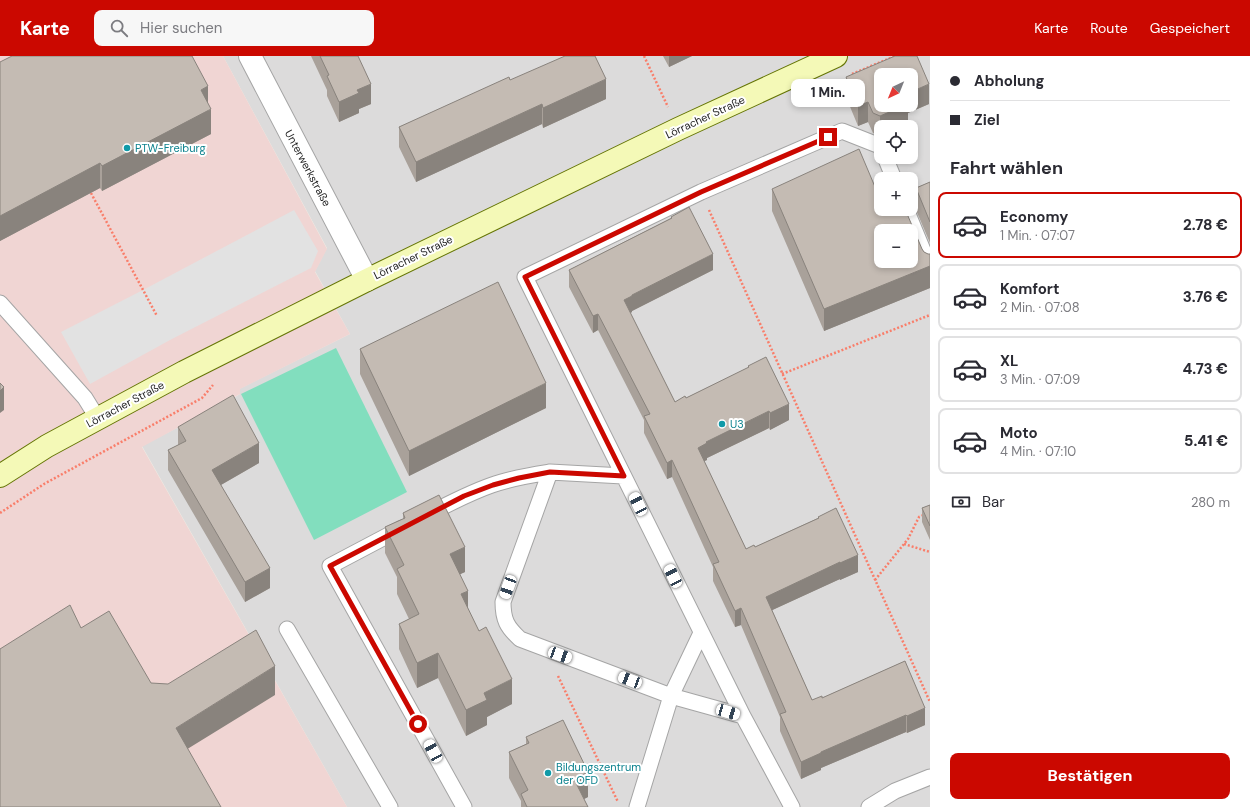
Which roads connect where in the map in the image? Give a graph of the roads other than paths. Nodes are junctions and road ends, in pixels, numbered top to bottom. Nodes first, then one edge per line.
1 (250, 56) edge
2 (836, 56) edge
3 (874, 144) edge
4 (909, 216) edge
5 (930, 267) edge
6 (367, 280) junction
7 (0, 303) edge
8 (98, 419) junction
9 (550, 472) junction
10 (0, 476) edge
11 (624, 476) junction
12 (288, 629) dead end
13 (702, 633) junction
14 (671, 696) junction
15 (743, 716) junction
16 (930, 777) edge
17 (460, 806) edge
18 (390, 807) edge
19 (637, 807) edge
20 (792, 807) edge
21 (869, 807) edge

1 - 6 street, Unterwerkstraße
2 - 6 street, Lörracher Straße
3 - 11 lane
4 - 5 lane
6 - 8 street, Lörracher Straße
7 - 8 lane
8 - 10 street, Lörracher Straße
9 - 11 lane
9 - 14 lane
9 - 17 lane
11 - 13 lane
12 - 18 lane
13 - 14 lane
13 - 15 lane
14 - 15 lane
14 - 19 lane
15 - 20 lane
16 - 21 lane

